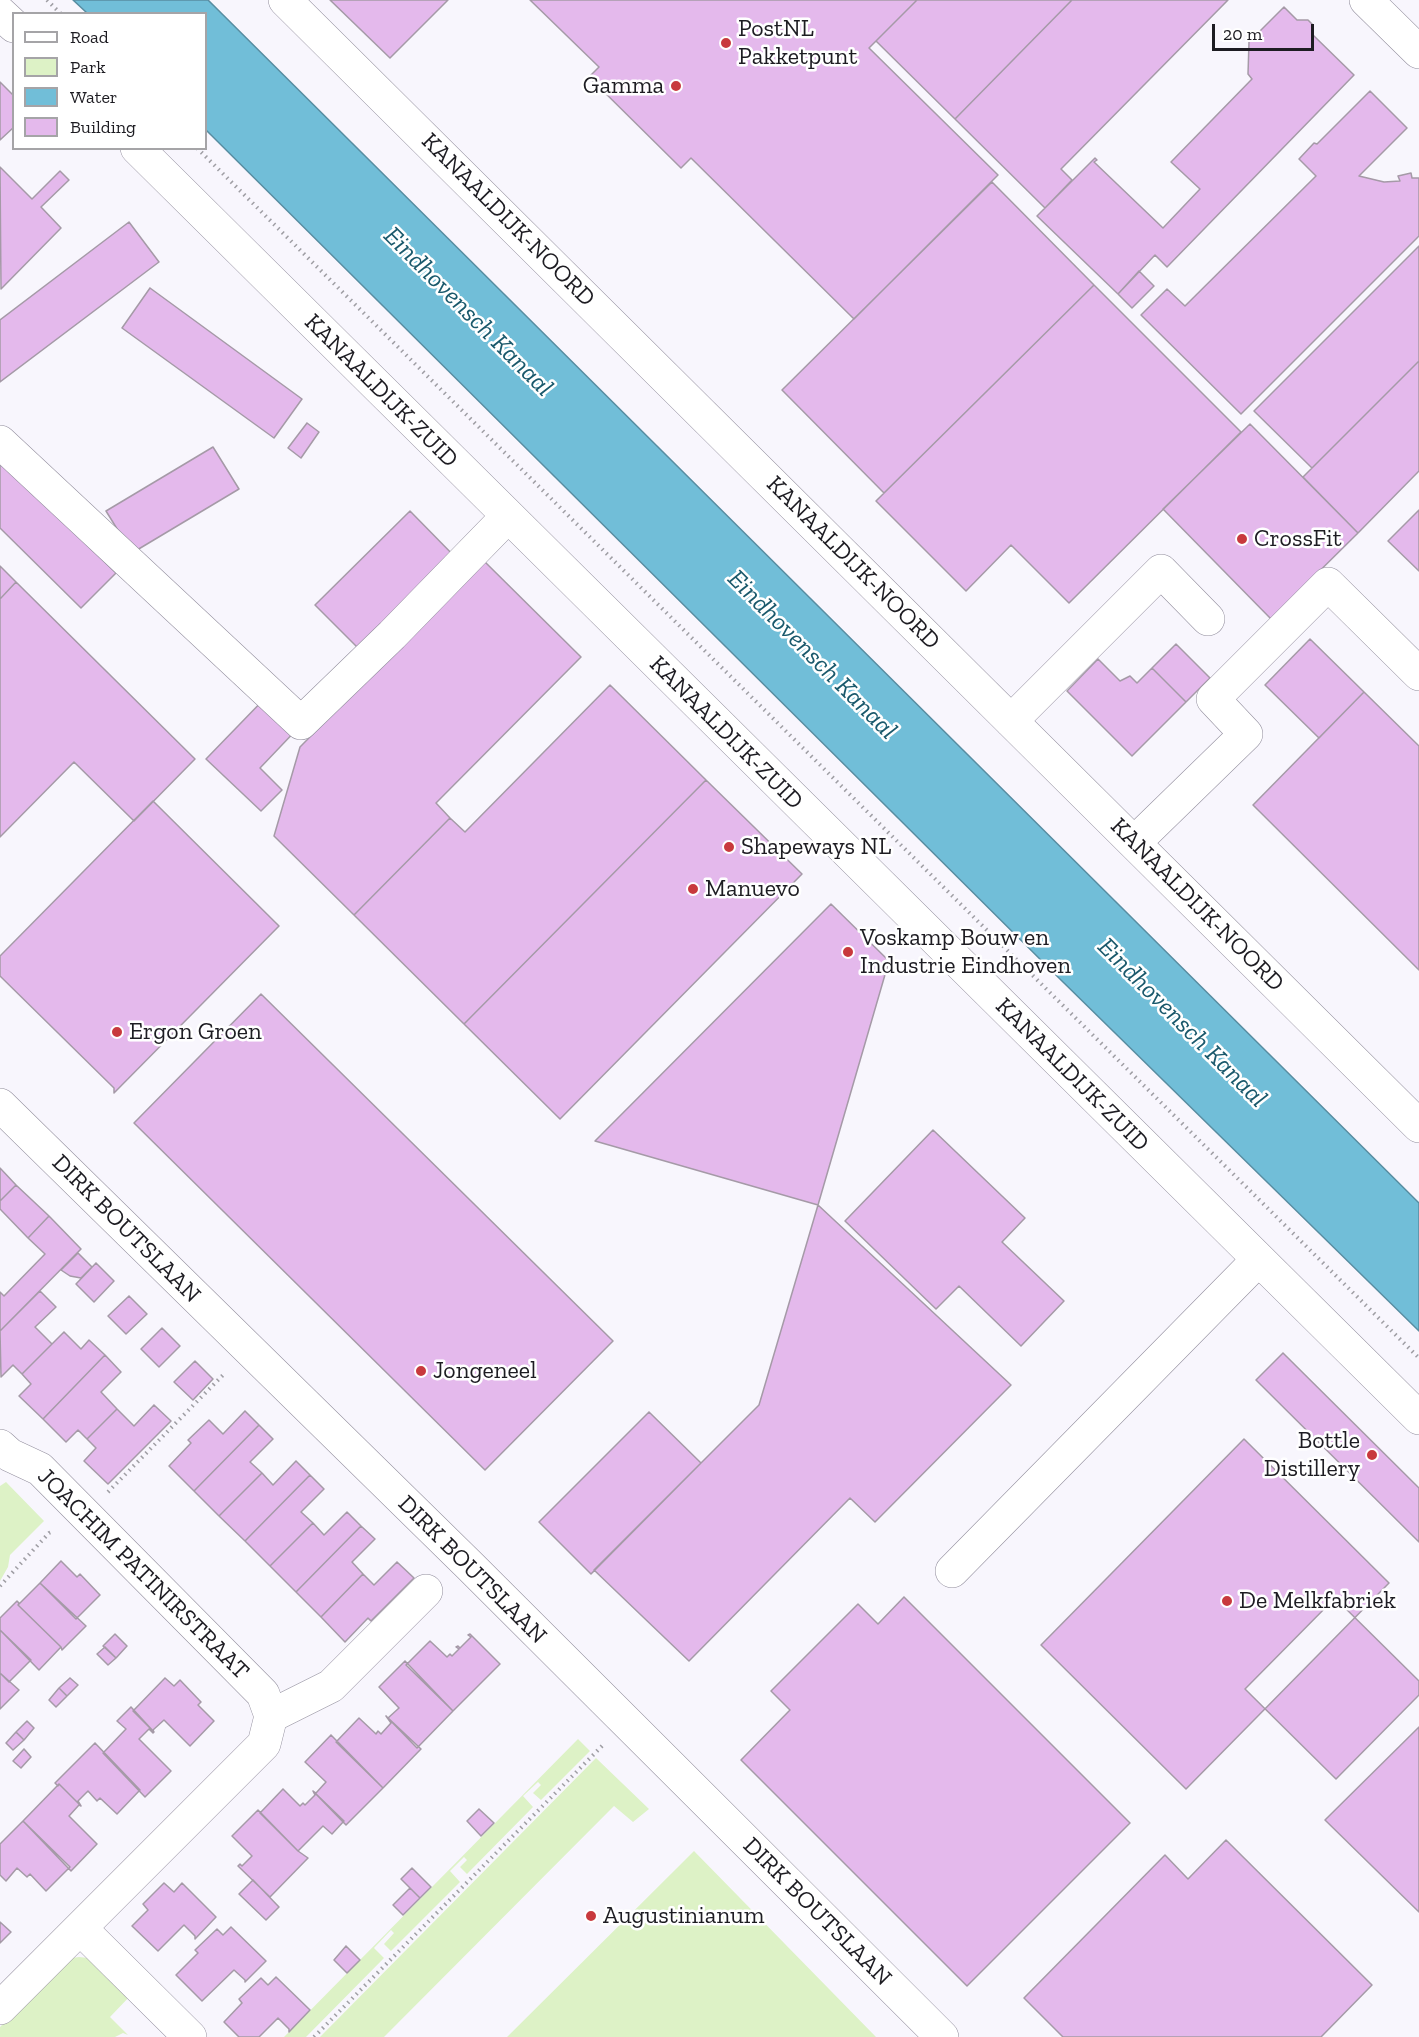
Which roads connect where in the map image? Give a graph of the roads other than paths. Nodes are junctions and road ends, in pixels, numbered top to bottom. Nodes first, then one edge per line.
1 (285, 0) edge
2 (1366, 0) edge
3 (0, 13) edge
4 (12, 24) edge
5 (1419, 52) edge
6 (139, 150) edge
7 (0, 442) edge
8 (507, 517) junction
9 (1208, 619) dead end
10 (1419, 674) edge
11 (1011, 720) junction
12 (1134, 843) junction
13 (0, 1105) edge
14 (1419, 1126) edge
15 (1258, 1260) junction
16 (1419, 1418) edge
17 (3, 1455) edge
18 (952, 1571) dead end
19 (426, 1591) dead end
20 (271, 1716) junction
21 (80, 1928) junction
22 (0, 2008) edge
23 (190, 2037) edge
24 (942, 2037) edge

1 - 11 street, KANAALDIJK-NOORD
2 - 5 street
3 - 4 street
6 - 8 street, KANAALDIJK-ZUID
7 - 8 street
8 - 15 street, KANAALDIJK-ZUID
9 - 11 street
10 - 12 street
11 - 12 street, KANAALDIJK-NOORD
12 - 14 street, KANAALDIJK-NOORD
13 - 24 street, DIRK BOUTSLAAN
15 - 16 street, KANAALDIJK-ZUID
15 - 18 street
17 - 20 street, JOACHIM PATINIRSTRAAT
19 - 20 street
20 - 21 street
21 - 22 street
21 - 23 street

